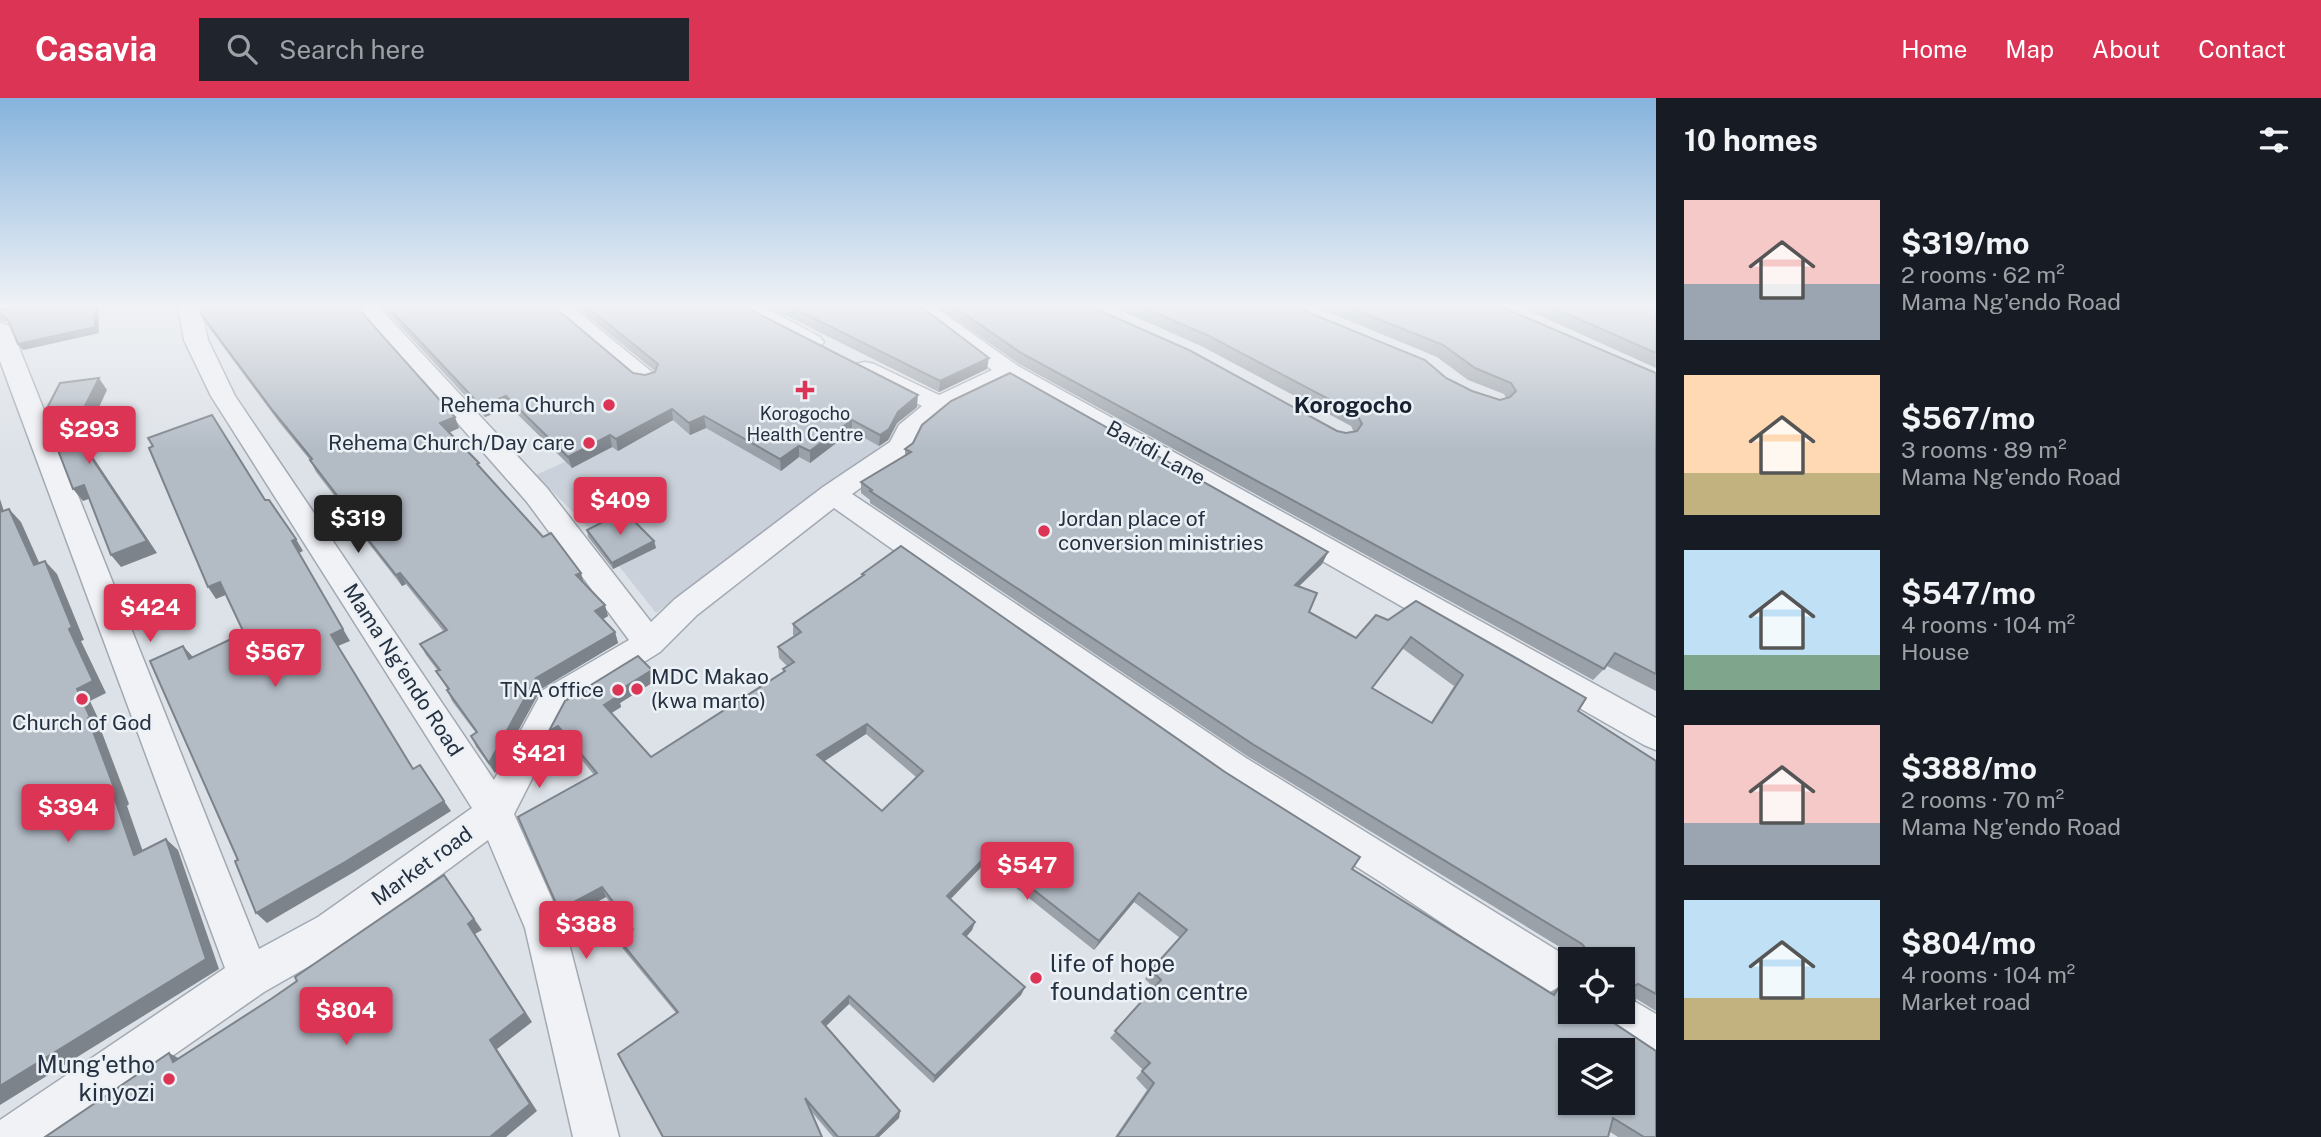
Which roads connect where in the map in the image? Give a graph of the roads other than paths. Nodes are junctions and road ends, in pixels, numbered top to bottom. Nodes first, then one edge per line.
1 (9, 353) edge
2 (203, 353) edge
3 (409, 353) edge
4 (617, 353) edge
5 (835, 353) edge
6 (985, 353) edge
7 (1009, 371) junction
8 (646, 377) edge
9 (939, 405) junction
10 (833, 494) junction
11 (649, 643) junction
12 (1656, 736) edge
13 (495, 813) junction
14 (1558, 975) edge
15 (249, 977) junction
16 (1631, 1024) edge
17 (1656, 1040) edge
18 (16, 1137) edge
19 (596, 1137) edge

1 - 15 street
2 - 13 street, Mama Ng'endo Road
3 - 11 street
4 - 8 street
5 - 9 street
6 - 7 street, Baridi Lane
7 - 9 street, Market road
7 - 12 street, Baridi Lane
9 - 10 street, Market road
10 - 11 street, Market road
10 - 14 street
11 - 13 street, Market road
13 - 15 street, Market road
13 - 19 street, Mama Ng'endo Road
15 - 18 street, Market road
16 - 17 street

